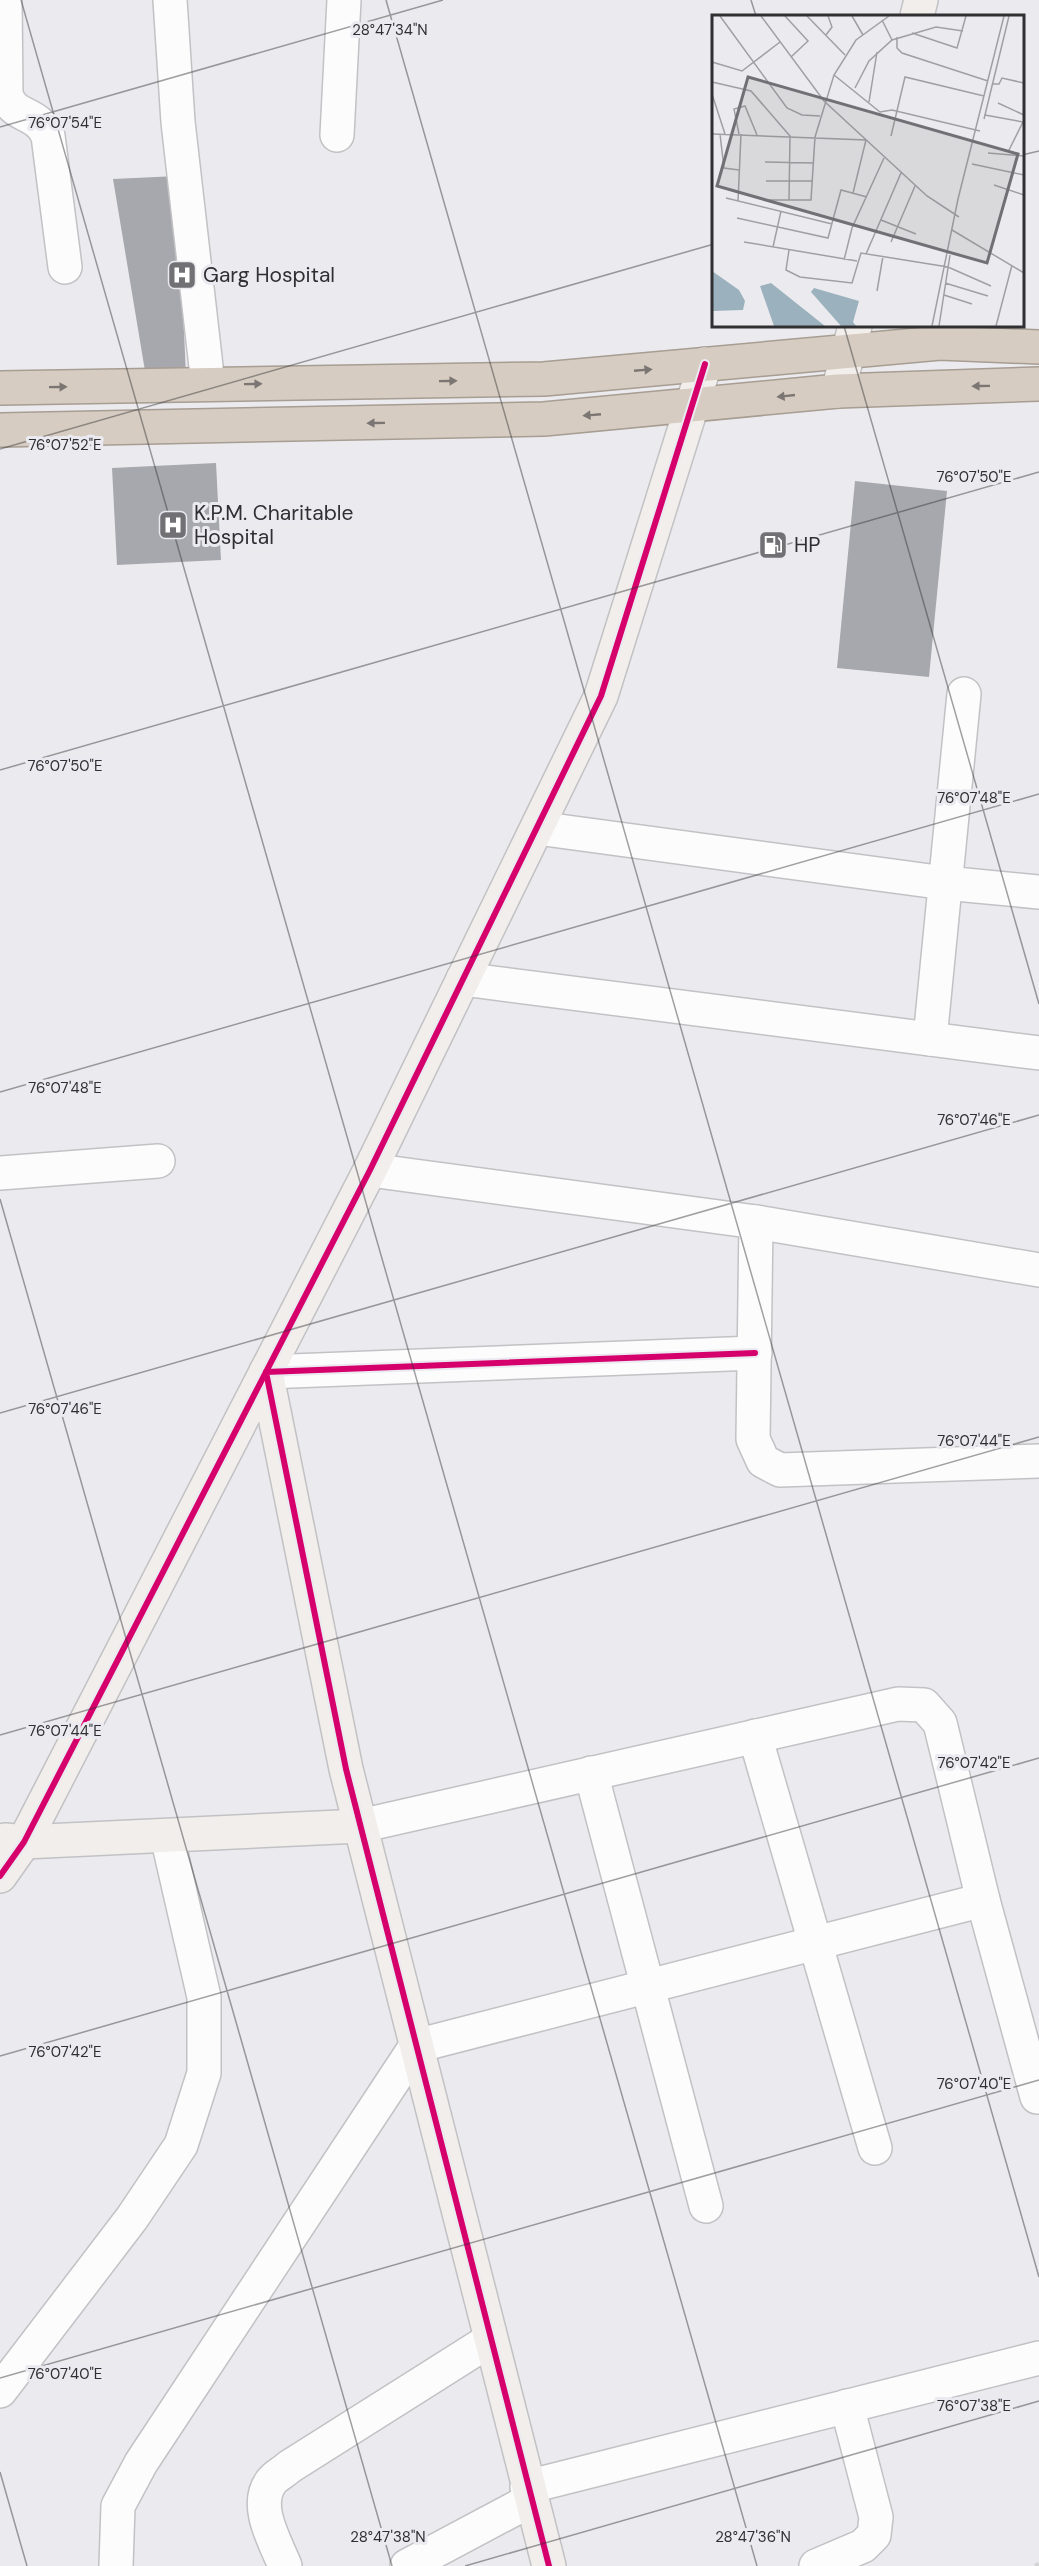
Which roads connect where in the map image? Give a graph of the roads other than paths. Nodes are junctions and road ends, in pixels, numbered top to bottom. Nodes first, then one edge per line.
1 (5, 0) edge
2 (171, 0) edge
3 (345, 0) edge
4 (921, 0) edge
5 (917, 15) edge
6 (3, 93) edge
7 (336, 135) dead end
8 (65, 267) dead end
9 (852, 339) edge
10 (1039, 348) edge
11 (705, 364) junction
12 (208, 384) junction
13 (1039, 384) edge
14 (0, 388) edge
15 (838, 391) junction
16 (691, 405) junction
17 (0, 430) edge
18 (964, 694) dead end
19 (537, 828) junction
20 (945, 883) junction
21 (1039, 891) edge
22 (463, 979) junction
23 (930, 1039) junction
24 (1039, 1053) edge
25 (158, 1161) dead end
26 (370, 1170) junction
27 (0, 1173) edge
28 (756, 1222) junction
29 (1039, 1270) edge
30 (755, 1353) junction
31 (266, 1372) junction
32 (1039, 1461) edge
33 (755, 1736) junction
34 (591, 1773) junction
35 (360, 1826) junction
36 (167, 1836) junction
37 (12, 1841) edge
38 (0, 1876) edge
39 (983, 1900) junction
40 (815, 1943) junction
41 (647, 1986) junction
42 (416, 2046) junction
43 (1037, 2097) dead end
44 (874, 2148) dead end
45 (706, 2206) dead end
46 (490, 2340) junction
47 (1039, 2358) edge
48 (0, 2391) edge
49 (847, 2406) junction
50 (529, 2493) junction
51 (116, 2566) edge
52 (285, 2566) edge
53 (408, 2566) edge
54 (549, 2566) edge
55 (816, 2566) edge

1 - 6 street
2 - 12 street
3 - 7 street
4 - 5 street
6 - 8 street
9 - 10 highway
9 - 11 highway
9 - 15 street
12 -> 11 highway
11 - 16 street
14 -> 12 highway
13 -> 15 highway
15 -> 16 highway
16 -> 17 highway
16 - 19 street
18 - 20 street
19 - 20 street
19 - 22 street
20 - 21 street
20 - 23 street
22 - 23 street
22 - 26 street
23 - 24 street
25 - 27 street
26 - 28 street
26 - 31 street
28 - 29 street
28 - 30 street
30 - 31 street
30 - 32 street
31 - 35 street
31 - 37 street
33 - 34 street
33 - 39 street
33 - 40 street
34 - 35 street
34 - 41 street
35 - 36 street
35 - 42 street
36 - 37 street
36 - 48 street
37 - 38 street
39 - 40 street
39 - 43 street
40 - 41 street
40 - 44 street
41 - 42 street
41 - 45 street
42 - 46 street
42 - 51 street
46 - 50 street
46 - 52 street
47 - 49 street
49 - 50 street
49 - 55 street
50 - 53 street
50 - 54 street

